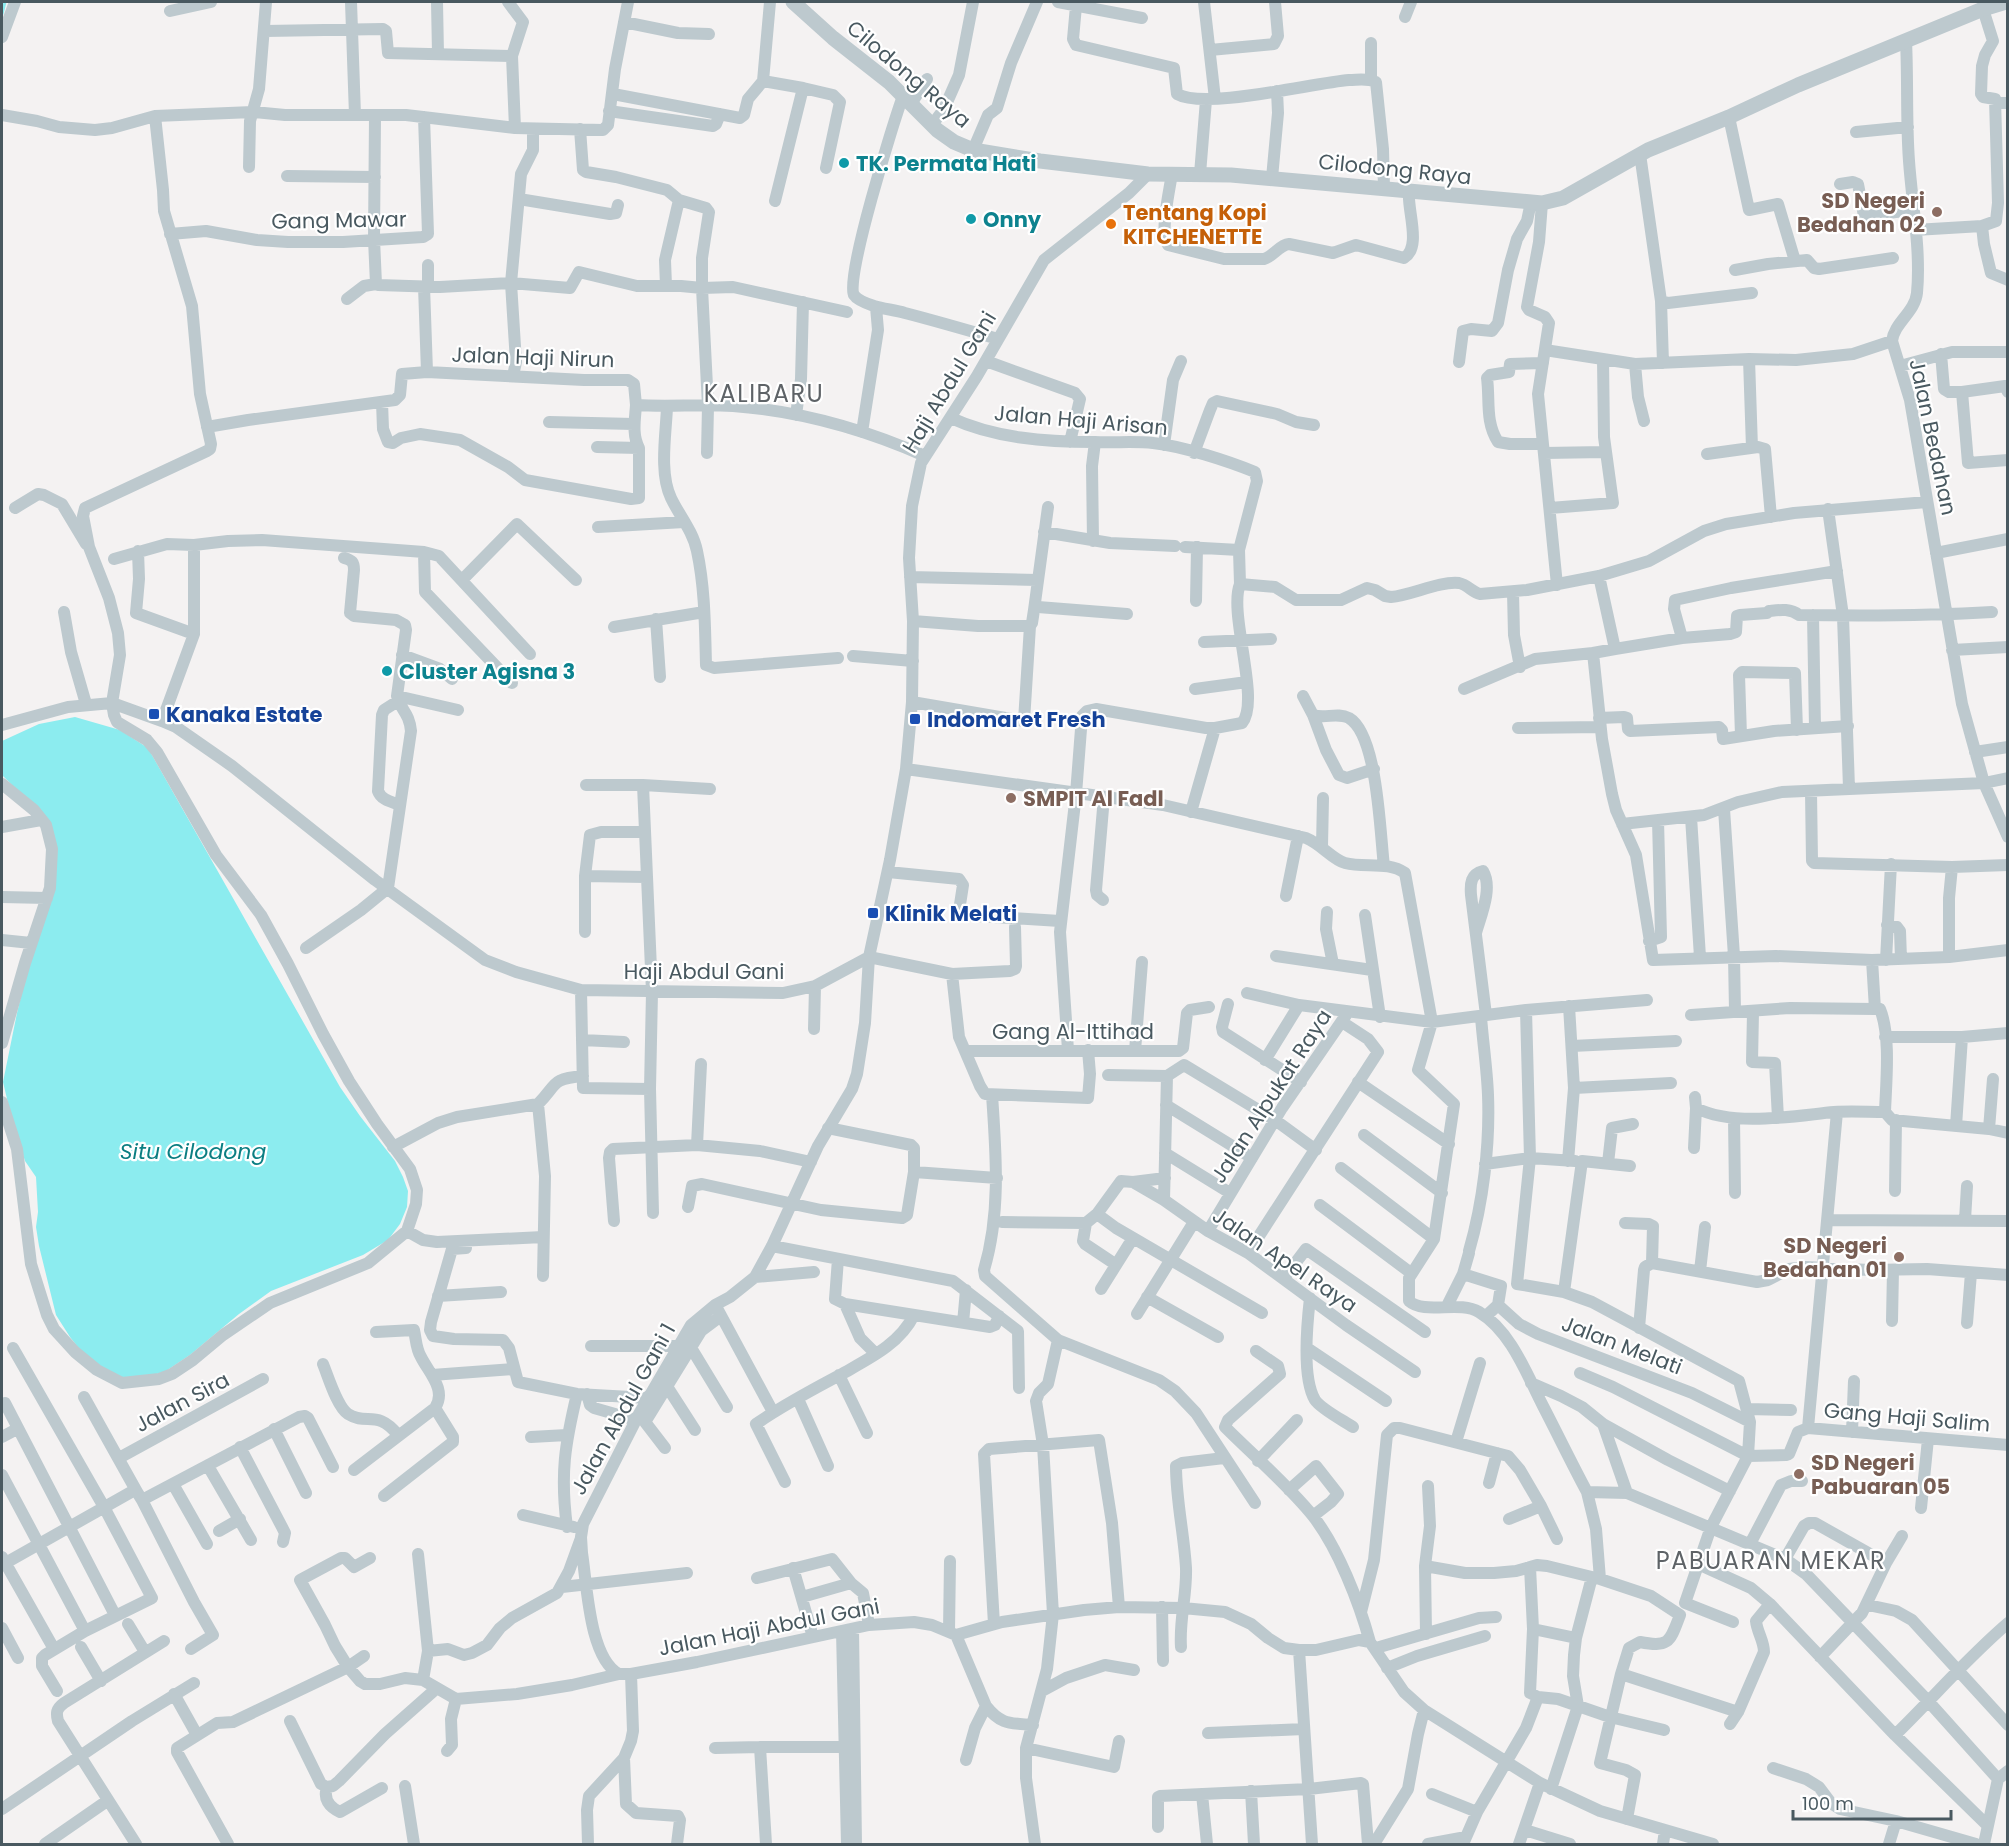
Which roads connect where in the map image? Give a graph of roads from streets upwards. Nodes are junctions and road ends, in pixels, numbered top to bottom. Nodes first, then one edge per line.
1 (15, 2) edge
2 (211, 2) edge
3 (266, 2) edge
4 (351, 2) edge
5 (437, 2) edge
6 (508, 2) edge
7 (628, 2) edge
8 (770, 2) edge
9 (793, 2) edge
10 (973, 2) edge
11 (1037, 2) edge
12 (1058, 2) edge
13 (1204, 2) edge
14 (1275, 2) edge
15 (1411, 2) edge
16 (2006, 2) edge
17 (1076, 6) junction
18 (1973, 8) edge
19 (170, 11) dead end
20 (1405, 17) dead end
21 (1142, 18) dead end
22 (624, 22) junction
23 (265, 31) junction
24 (352, 31) junction
25 (710, 34) dead end
26 (2, 37) edge
27 (1906, 41) junction
28 (1371, 43) dead end
29 (1210, 50) junction
30 (438, 54) junction
31 (512, 56) junction
32 (927, 79) dead end
33 (1371, 79) junction
34 (763, 81) junction
35 (803, 88) junction
36 (1277, 91) junction
37 (613, 94) junction
38 (1210, 99) junction
39 (907, 100) junction
40 (2001, 103) edge
41 (609, 111) junction
42 (253, 112) junction
43 (720, 114) junction
44 (2, 116) edge
45 (155, 116) junction
46 (355, 116) junction
47 (375, 116) junction
48 (424, 117) junction
49 (1729, 117) junction
50 (932, 125) junction
51 (1908, 127) junction
52 (514, 128) junction
53 (533, 129) junction
54 (580, 129) junction
55 (1856, 132) dead end
56 (973, 150) junction
57 (1640, 154) junction
58 (249, 167) dead end
59 (826, 168) dead end
60 (1172, 173) junction
61 (1148, 174) junction
62 (1200, 174) junction
63 (287, 176) dead end
64 (375, 177) junction
65 (1272, 178) junction
66 (1840, 184) dead end
67 (1383, 189) junction
68 (1409, 192) junction
69 (519, 199) junction
70 (679, 200) junction
71 (775, 201) dead end
72 (1533, 202) junction
73 (618, 205) dead end
74 (1912, 210) junction
75 (1982, 226) junction
76 (1915, 230) junction
77 (170, 234) junction
78 (374, 239) junction
79 (1893, 258) dead end
80 (1794, 261) junction
81 (428, 265) dead end
82 (1735, 270) dead end
83 (2007, 280) edge
84 (376, 284) junction
85 (511, 284) junction
86 (426, 286) junction
87 (666, 286) junction
88 (702, 288) junction
89 (1752, 293) dead end
90 (347, 299) dead end
91 (1661, 301) junction
92 (803, 302) junction
93 (876, 307) junction
94 (847, 312) dead end
95 (998, 339) junction
96 (1892, 341) junction
97 (1545, 350) junction
98 (2007, 352) edge
99 (1941, 354) junction
100 (1603, 359) junction
101 (1749, 359) junction
102 (986, 361) junction
103 (1180, 361) dead end
104 (1460, 362) dead end
105 (1543, 363) junction
106 (1663, 363) junction
107 (1635, 364) junction
108 (1900, 366) junction
109 (427, 372) junction
110 (513, 376) junction
111 (1962, 392) junction
112 (2007, 392) edge
113 (381, 402) junction
114 (636, 405) junction
115 (708, 406) junction
116 (667, 407) junction
117 (796, 415) junction
118 (951, 418) junction
119 (1644, 421) dead end
120 (549, 422) dead end
121 (634, 424) junction
122 (1314, 425) dead end
123 (207, 427) junction
124 (862, 432) junction
125 (1070, 442) junction
126 (1095, 442) junction
127 (1164, 445) junction
128 (597, 447) dead end
129 (639, 448) junction
130 (1543, 448) junction
131 (1752, 448) junction
132 (707, 453) dead end
133 (1194, 453) junction
134 (1605, 453) junction
135 (1707, 454) dead end
136 (925, 456) junction
137 (2007, 460) edge
138 (1927, 502) junction
139 (1048, 507) dead end
140 (15, 508) dead end
141 (1550, 508) junction
142 (1828, 509) junction
143 (1771, 517) junction
144 (684, 522) junction
145 (598, 527) dead end
146 (1044, 532) junction
147 (2007, 539) edge
148 (1094, 541) junction
149 (194, 545) junction
150 (89, 547) junction
151 (1186, 547) junction
152 (1239, 550) junction
153 (138, 551) junction
154 (424, 552) junction
155 (1936, 553) junction
156 (344, 558) dead end
157 (114, 559) dead end
158 (1837, 571) junction
159 (1599, 576) junction
160 (910, 578) junction
161 (462, 580) junction
162 (576, 580) dead end
163 (1037, 580) junction
164 (1240, 584) junction
165 (1557, 585) junction
166 (1513, 592) junction
167 (1196, 601) dead end
168 (1034, 610) junction
169 (64, 612) dead end
170 (704, 612) junction
171 (1992, 612) dead end
172 (1127, 614) dead end
173 (1813, 615) junction
174 (1946, 615) junction
175 (1843, 616) junction
176 (656, 619) junction
177 (913, 621) junction
178 (1030, 626) junction
179 (614, 627) dead end
180 (194, 634) junction
181 (1682, 638) junction
182 (1271, 639) dead end
183 (1242, 640) junction
184 (1204, 642) dead end
185 (2007, 647) edge
186 (1615, 649) junction
187 (1952, 650) junction
188 (1593, 653) junction
189 (530, 654) dead end
190 (402, 655) junction
191 (853, 656) dead end
192 (838, 658) dead end
193 (913, 661) junction
194 (1520, 667) junction
195 (660, 677) dead end
196 (452, 679) dead end
197 (1246, 682) junction
198 (512, 683) dead end
199 (1195, 689) dead end
200 (1464, 689) dead end
201 (1303, 696) dead end
202 (397, 698) junction
203 (912, 702) junction
204 (112, 703) junction
205 (86, 704) junction
206 (458, 710) dead end
207 (1313, 715) junction
208 (162, 720) junction
209 (1600, 722) junction
210 (2, 725) edge
211 (1848, 726) junction
212 (1215, 728) junction
213 (1518, 728) dead end
214 (1815, 728) junction
215 (1797, 730) junction
216 (1742, 736) junction
217 (2007, 747) edge
218 (1975, 752) junction
219 (906, 769) junction
220 (1374, 769) junction
221 (2007, 778) edge
222 (1984, 783) junction
223 (2, 784) edge
224 (586, 785) dead end
225 (643, 785) junction
226 (1850, 788) junction
227 (710, 789) dead end
228 (1811, 792) junction
229 (1076, 794) junction
230 (1104, 796) junction
231 (1323, 798) dead end
232 (400, 805) junction
233 (1724, 809) junction
234 (1191, 812) junction
235 (1691, 817) junction
236 (41, 820) junction
237 (1658, 820) junction
238 (1622, 824) junction
239 (2, 827) edge
240 (644, 832) junction
241 (1298, 836) junction
242 (2007, 837) edge
243 (1322, 846) junction
244 (1891, 864) junction
245 (2007, 865) edge
246 (1384, 866) junction
247 (1952, 867) junction
248 (888, 872) junction
249 (585, 876) junction
250 (646, 877) junction
251 (388, 888) junction
252 (1286, 896) dead end
253 (2, 897) edge
254 (47, 898) junction
255 (1103, 900) dead end
256 (1327, 912) dead end
257 (1365, 915) dead end
258 (1060, 921) junction
259 (1887, 925) junction
260 (1015, 927) dead end
261 (585, 932) dead end
262 (1476, 933) dead end
263 (2, 940) edge
264 (1649, 940) junction
265 (31, 943) junction
266 (306, 948) dead end
267 (2007, 950) edge
268 (1276, 956) dead end
269 (1734, 956) junction
270 (869, 957) junction
271 (1700, 957) junction
272 (1949, 957) junction
273 (1901, 959) junction
274 (1872, 960) junction
275 (1886, 960) junction
276 (1142, 962) dead end
277 (1333, 964) junction
278 (1372, 970) junction
279 (952, 974) junction
280 (815, 986) junction
281 (581, 990) junction
282 (652, 992) junction
283 (1247, 993) dead end
284 (1647, 1000) dead end
285 (1228, 1004) dead end
286 (1299, 1005) junction
287 (1569, 1006) junction
288 (1209, 1007) dead end
289 (1875, 1008) junction
290 (6, 1010) edge
291 (1526, 1010) junction
292 (1735, 1011) junction
293 (1753, 1012) junction
294 (1691, 1015) dead end
295 (1484, 1016) junction
296 (1345, 1017) junction
297 (1380, 1017) junction
298 (1432, 1022) junction
299 (814, 1029) dead end
300 (2007, 1034) edge
301 (1885, 1037) junction
302 (1962, 1037) junction
303 (582, 1040) junction
304 (1677, 1041) dead end
305 (2, 1042) edge
306 (624, 1042) dead end
307 (1572, 1046) junction
308 (1068, 1050) junction
309 (1088, 1050) junction
310 (966, 1051) junction
311 (1135, 1051) junction
312 (1265, 1060) junction
313 (701, 1065) dead end
314 (583, 1076) junction
315 (1108, 1076) dead end
316 (1167, 1076) junction
317 (1993, 1079) dead end
318 (1300, 1082) junction
319 (1358, 1082) junction
320 (1671, 1083) dead end
321 (1574, 1088) junction
322 (650, 1089) junction
323 (992, 1095) junction
324 (2, 1102) edge
325 (538, 1104) junction
326 (1166, 1105) junction
327 (1837, 1112) junction
328 (1885, 1112) junction
329 (1734, 1118) junction
330 (1778, 1118) junction
331 (1275, 1120) junction
332 (1896, 1120) junction
333 (1633, 1124) dead end
334 (1956, 1126) junction
335 (828, 1128) junction
336 (1989, 1129) junction
337 (2007, 1133) edge
338 (1364, 1135) dead end
339 (1449, 1144) junction
340 (697, 1145) junction
341 (393, 1147) junction
342 (651, 1147) junction
343 (1694, 1148) dead end
344 (1316, 1150) junction
345 (1165, 1153) junction
346 (1252, 1158) junction
347 (1530, 1158) junction
348 (1568, 1161) junction
349 (1582, 1161) junction
350 (811, 1162) junction
351 (1608, 1163) junction
352 (1485, 1164) junction
353 (1630, 1166) dead end
354 (1341, 1168) dead end
355 (914, 1172) junction
356 (997, 1178) junction
357 (1165, 1178) junction
358 (1132, 1182) junction
359 (1966, 1186) dead end
360 (1895, 1191) dead end
361 (1230, 1193) junction
362 (1442, 1193) junction
363 (1735, 1193) dead end
364 (1164, 1200) junction
365 (790, 1204) junction
366 (1320, 1205) dead end
367 (688, 1207) dead end
368 (653, 1213) dead end
369 (1097, 1214) junction
370 (1828, 1220) junction
371 (1965, 1220) junction
372 (614, 1221) dead end
373 (2007, 1221) edge
374 (1002, 1222) dead end
375 (1194, 1222) junction
376 (1086, 1223) junction
377 (1624, 1223) dead end
378 (1705, 1227) dead end
379 (407, 1231) junction
380 (1208, 1231) junction
381 (543, 1237) junction
382 (1133, 1238) junction
383 (1434, 1239) junction
384 (490, 1246) dead end
385 (772, 1246) junction
386 (1248, 1253) junction
387 (838, 1259) junction
388 (1172, 1259) junction
389 (1652, 1263) junction
390 (1115, 1264) junction
391 (1824, 1269) junction
392 (1893, 1270) junction
393 (1700, 1271) junction
394 (814, 1272) dead end
395 (1971, 1272) junction
396 (1411, 1273) junction
397 (1463, 1274) junction
398 (2007, 1275) edge
399 (543, 1276) dead end
400 (755, 1277) junction
401 (1284, 1278) junction
402 (1101, 1289) dead end
403 (966, 1290) junction
404 (501, 1292) dead end
405 (1564, 1292) junction
406 (438, 1296) junction
407 (1147, 1298) junction
408 (1310, 1298) junction
409 (845, 1304) junction
410 (1413, 1304) junction
411 (715, 1305) junction
412 (1498, 1305) junction
413 (1447, 1306) junction
414 (1262, 1313) dead end
415 (1137, 1314) dead end
416 (915, 1315) junction
417 (721, 1316) junction
418 (999, 1316) junction
419 (1400, 1316) junction
420 (1486, 1316) junction
421 (1893, 1321) dead end
422 (963, 1323) junction
423 (1967, 1323) dead end
424 (1639, 1328) junction
425 (376, 1332) dead end
426 (1425, 1332) dead end
427 (1218, 1337) dead end
428 (1058, 1340) junction
429 (591, 1346) dead end
430 (684, 1346) junction
431 (13, 1347) dead end
432 (1308, 1348) junction
433 (1256, 1351) dead end
434 (876, 1354) junction
435 (1480, 1363) dead end
436 (323, 1364) dead end
437 (514, 1369) junction
438 (1415, 1372) dead end
439 (1580, 1373) dead end
440 (839, 1375) junction
441 (432, 1376) junction
442 (263, 1379) dead end
443 (1854, 1381) dead end
444 (1531, 1383) junction
445 (668, 1388) junction
446 (1018, 1388) dead end
447 (582, 1394) junction
448 (84, 1397) dead end
449 (648, 1398) junction
450 (798, 1399) junction
451 (1386, 1401) dead end
452 (5, 1403) dead end
453 (727, 1407) dead end
454 (435, 1408) junction
455 (1748, 1409) junction
456 (1791, 1410) dead end
457 (773, 1412) junction
458 (636, 1420) junction
459 (1297, 1420) dead end
460 (1750, 1422) junction
461 (1603, 1424) junction
462 (1353, 1427) dead end
463 (1808, 1428) junction
464 (17, 1429) junction
465 (273, 1429) junction
466 (695, 1430) dead end
467 (1852, 1432) junction
468 (867, 1433) dead end
469 (398, 1435) junction
470 (567, 1435) junction
471 (2, 1437) edge
472 (531, 1437) dead end
473 (1928, 1439) junction
474 (1456, 1442) junction
475 (1042, 1445) junction
476 (2007, 1445) edge
477 (240, 1447) junction
478 (665, 1448) dead end
479 (1497, 1453) junction
480 (1748, 1456) junction
481 (119, 1458) junction
482 (1224, 1458) junction
483 (1258, 1461) junction
484 (208, 1466) junction
485 (828, 1466) dead end
486 (333, 1467) dead end
487 (354, 1470) dead end
488 (2, 1475) edge
489 (1802, 1481) dead end
490 (784, 1482) dead end
491 (1489, 1483) dead end
492 (174, 1484) junction
493 (1428, 1486) dead end
494 (1289, 1490) junction
495 (1730, 1491) junction
496 (1587, 1492) junction
497 (306, 1493) dead end
498 (1627, 1493) junction
499 (139, 1496) junction
500 (384, 1496) dead end
501 (1255, 1503) dead end
502 (1541, 1506) junction
503 (104, 1507) junction
504 (1921, 1508) dead end
505 (523, 1515) dead end
506 (1313, 1516) junction
507 (1509, 1519) dead end
508 (230, 1525) junction
509 (70, 1526) junction
510 (567, 1527) junction
511 (1711, 1527) junction
512 (582, 1533) junction
513 (237, 1536) dead end
514 (1902, 1536) dead end
515 (1557, 1539) dead end
516 (251, 1540) dead end
517 (284, 1542) dead end
518 (39, 1544) junction
519 (207, 1544) dead end
520 (1750, 1544) junction
521 (418, 1554) dead end
522 (370, 1558) dead end
523 (1785, 1559) junction
524 (950, 1561) dead end
525 (3, 1562) edge
526 (1886, 1563) junction
527 (1698, 1564) junction
528 (1425, 1566) junction
529 (1530, 1567) junction
530 (793, 1568) junction
531 (687, 1573) dead end
532 (757, 1578) dead end
533 (1596, 1578) junction
534 (587, 1583) junction
535 (851, 1583) junction
536 (562, 1587) junction
537 (802, 1596) junction
538 (1770, 1604) junction
539 (1868, 1605) junction
540 (1119, 1607) junction
541 (1162, 1607) junction
542 (1183, 1608) junction
543 (1361, 1612) junction
544 (1053, 1614) junction
545 (115, 1616) junction
546 (1496, 1617) dead end
547 (1733, 1622) dead end
548 (2007, 1623) edge
549 (128, 1624) dead end
550 (994, 1624) junction
551 (1853, 1624) junction
552 (869, 1625) junction
553 (2, 1628) edge
554 (1533, 1629) junction
555 (847, 1630) junction
556 (85, 1632) junction
557 (952, 1633) junction
558 (1426, 1634) junction
559 (1485, 1636) dead end
560 (813, 1637) junction
561 (1576, 1638) junction
562 (164, 1641) dead end
563 (1373, 1645) junction
564 (81, 1647) dead end
565 (1181, 1647) dead end
566 (54, 1649) junction
567 (191, 1649) dead end
568 (1299, 1650) junction
569 (428, 1651) junction
570 (145, 1652) junction
571 (364, 1656) dead end
572 (1820, 1657) junction
573 (18, 1658) dead end
574 (1163, 1661) dead end
575 (348, 1667) junction
576 (1387, 1668) junction
577 (1134, 1670) dead end
578 (1957, 1670) junction
579 (625, 1674) junction
580 (1621, 1674) junction
581 (423, 1680) junction
582 (101, 1681) junction
583 (194, 1683) dead end
584 (437, 1688) junction
585 (57, 1691) dead end
586 (1042, 1691) junction
587 (174, 1694) junction
588 (1538, 1697) junction
589 (456, 1699) junction
590 (1929, 1702) junction
591 (986, 1706) junction
592 (1578, 1706) junction
593 (1424, 1710) junction
594 (1738, 1712) junction
595 (1610, 1717) junction
596 (290, 1721) dead end
597 (1730, 1724) dead end
598 (1033, 1725) junction
599 (2007, 1725) edge
600 (1304, 1729) junction
601 (1665, 1730) dead end
602 (1208, 1733) dead end
603 (197, 1735) junction
604 (1896, 1735) junction
605 (1119, 1741) dead end
606 (760, 1747) junction
607 (849, 1747) junction
608 (715, 1748) dead end
609 (1026, 1748) junction
610 (447, 1751) dead end
611 (79, 1756) junction
612 (624, 1758) junction
613 (966, 1760) dead end
614 (1507, 1762) junction
615 (1773, 1768) dead end
616 (2002, 1775) edge
617 (405, 1786) dead end
618 (1546, 1786) junction
619 (327, 1787) junction
620 (382, 1788) dead end
621 (1309, 1788) junction
622 (1251, 1791) junction
623 (1202, 1794) junction
624 (1432, 1794) dead end
625 (108, 1801) junction
626 (851, 1807) junction
627 (2, 1809) edge
628 (1477, 1812) junction
629 (1627, 1819) junction
630 (1896, 1821) junction
631 (1987, 1825) junction
632 (1158, 1827) dead end
633 (1525, 1830) junction
634 (1665, 1830) junction
635 (1464, 1841) edge
636 (1689, 1841) edge
637 (45, 1845) edge
638 (136, 1845) edge
639 (228, 1845) edge
640 (414, 1845) edge
641 (588, 1845) edge
642 (677, 1845) edge
643 (766, 1845) edge
644 (847, 1845) edge
645 (856, 1845) edge
646 (1035, 1845) edge
647 (1207, 1845) edge
648 (1254, 1845) edge
649 (1312, 1845) edge
650 (1368, 1845) edge
651 (1374, 1845) edge
652 (1428, 1845) edge
653 (1519, 1845) edge
654 (1570, 1845) edge
655 (1663, 1845) edge
656 (1713, 1845) edge
657 (1889, 1845) edge
658 (1976, 1845) edge
659 (1984, 1845) edge

1 - 26 street
2 - 19 street
3 - 23 street
4 - 24 street
5 - 30 street
6 - 31 street
7 - 22 street
8 - 34 street
9 - 39 street, Cilodong Raya
10 - 50 street
11 - 56 street
12 - 17 street
13 - 29 street
14 - 29 street
15 - 20 street
16 - 18 street, Cilodong Raya
17 - 21 street
17 - 38 street
18 - 27 street, Cilodong Raya
18 - 40 street
22 - 25 street
22 - 37 street
23 - 24 street
23 - 42 street
24 - 30 street
24 - 46 street
27 - 49 street, Cilodong Raya
27 - 51 street, Jalan Bedahan
28 - 33 street
29 - 38 street
30 - 31 street
31 - 52 street
32 - 39 street
33 - 36 street
33 - 67 street
34 - 35 street
34 - 43 street
35 - 59 street
35 - 71 street
36 - 38 street
36 - 65 street
37 - 41 street
37 - 43 street
38 - 62 street
39 - 50 street, Cilodong Raya
39 - 93 street
40 - 75 street
41 - 43 street
41 - 54 street
42 - 45 street
42 - 46 street
42 - 58 street
44 - 45 street
45 - 77 street
46 - 47 street
47 - 48 street
47 - 64 street
48 - 52 street
48 - 78 street, Gang Mawar
49 - 57 street, Cilodong Raya
49 - 80 street
50 - 56 street, Cilodong Raya
51 - 55 street
51 - 74 street, Jalan Bedahan
52 - 53 street
53 - 54 street
53 - 69 street
54 - 70 street
56 - 61 street, Cilodong Raya
57 - 72 street, Cilodong Raya
57 - 91 street
60 - 61 street, Cilodong Raya
60 - 62 street, Cilodong Raya
60 - 68 street
61 - 95 street, Haji Abdul Gani
62 - 65 street, Cilodong Raya
63 - 64 street
64 - 78 street
65 - 67 street, Cilodong Raya
66 - 74 street
67 - 68 street, Cilodong Raya
68 - 72 street, Cilodong Raya
69 - 73 street
69 - 85 street
70 - 87 street
70 - 88 street
72 - 97 street
72 - 104 street
74 - 76 street, Jalan Bedahan
75 - 76 street
75 - 83 street
76 - 96 street, Jalan Bedahan
77 - 78 street, Gang Mawar
77 - 123 street
78 - 84 street
79 - 80 street
80 - 82 street
81 - 86 street
84 - 86 street
84 - 90 street
85 - 86 street
85 - 87 street
85 - 110 street
86 - 109 street
87 - 88 street
88 - 92 street
88 - 115 street
89 - 91 street
91 - 106 street
92 - 94 street
92 - 117 street
93 - 95 street
93 - 124 street
95 - 102 street, Haji Abdul Gani
96 - 101 street
96 - 108 street, Jalan Bedahan
97 - 100 street
97 - 105 street
98 - 99 street
99 - 108 street
99 - 111 street
100 - 107 street
100 - 134 street
101 - 106 street
101 - 131 street
102 - 118 street, Haji Abdul Gani
102 - 125 street
103 - 127 street
105 - 130 street
105 - 130 street
106 - 107 street
107 - 119 street
108 - 138 street, Jalan Bedahan
109 - 110 street, Jalan Haji Nirun
109 - 113 street, Jalan Haji Nirun
110 - 114 street, Jalan Haji Nirun
111 - 112 street
111 - 137 street
113 - 123 street
113 - 129 street
114 - 116 street
114 - 121 street
115 - 116 street
115 - 117 street
115 - 132 street
116 - 144 street
117 - 124 street
118 - 125 street, Jalan Haji Arisan
118 - 136 street, Haji Abdul Gani
120 - 121 street
121 - 129 street
122 - 133 street
123 - 150 street
124 - 136 street
125 - 126 street, Jalan Haji Arisan
126 - 127 street, Jalan Haji Arisan
126 - 148 street
127 - 133 street, Jalan Haji Arisan
128 - 129 street
130 - 134 street
130 - 141 street
131 - 135 street
131 - 143 street
133 - 152 street, Jalan Haji Arisan
134 - 141 street
136 - 160 street, Haji Abdul Gani
138 - 142 street
138 - 155 street, Jalan Bedahan
139 - 146 street
140 - 150 street
141 - 165 street
142 - 143 street
142 - 158 street
143 - 159 street
144 - 145 street
144 - 170 street
146 - 148 street
146 - 163 street
147 - 155 street
148 - 151 street
149 - 153 street
149 - 154 street
149 - 180 street
150 - 204 street
151 - 152 street
151 - 167 street
152 - 164 street, Jalan Haji Arisan
153 - 157 street
153 - 180 street
154 - 161 street
154 - 198 street
155 - 174 street, Jalan Bedahan
156 - 190 street
158 - 175 street
158 - 181 street
159 - 165 street
159 - 186 street
160 - 163 street
160 - 177 street, Haji Abdul Gani
161 - 162 street
161 - 189 street
163 - 168 street
164 - 166 street
164 - 183 street, Jalan Haji Arisan
165 - 166 street
166 - 194 street
168 - 172 street
168 - 178 street
169 - 205 street
170 - 176 street
170 - 192 street
171 - 174 street
173 - 175 street
173 - 181 street
173 - 214 street
174 - 175 street
174 - 187 street, Jalan Bedahan
175 - 211 street
176 - 179 street
176 - 195 street
177 - 178 street
177 - 193 street, Haji Abdul Gani
178 - 203 street
180 - 208 street
181 - 186 street
182 - 183 street
183 - 184 street
183 - 197 street, Jalan Haji Arisan
185 - 187 street
186 - 188 street
187 - 218 street, Jalan Bedahan
188 - 194 street
188 - 209 street
190 - 196 street
190 - 202 street
191 - 193 street
193 - 203 street, Haji Abdul Gani
194 - 200 street
197 - 199 street
197 - 212 street, Jalan Haji Arisan
201 - 207 street
202 - 206 street
202 - 232 street
202 - 232 street
203 - 219 street, Haji Abdul Gani
204 - 205 street, Haji Abdul Gani
204 - 208 street, Haji Abdul Gani
204 - 341 street
205 - 210 street, Haji Abdul Gani
207 - 220 street
207 - 220 street
208 - 251 street, Haji Abdul Gani
209 - 213 street
209 - 216 street
209 - 238 street
211 - 214 street
211 - 226 street
212 - 229 street
212 - 234 street
214 - 215 street
215 - 216 street
215 - 216 street
217 - 218 street
218 - 222 street, Jalan Bedahan
219 - 229 street
219 - 248 street, Haji Abdul Gani
220 - 246 street
221 - 222 street
222 - 226 street
222 - 242 street, Jalan Bedahan
223 - 236 street
224 - 225 street
225 - 227 street
225 - 240 street
226 - 228 street
228 - 233 street
228 - 244 street
229 - 230 street
229 - 258 street
230 - 234 street
230 - 255 street
231 - 243 street
232 - 251 street
233 - 235 street
233 - 269 street
234 - 241 street
235 - 237 street
235 - 271 street
236 - 239 street
236 - 254 street
237 - 238 street
237 - 264 street
238 - 264 street
240 - 249 street
240 - 250 street
241 - 243 street
241 - 252 street
243 - 246 street
244 - 247 street
244 - 259 street
245 - 247 street
246 - 298 street
247 - 272 street
248 - 258 street
248 - 270 street, Haji Abdul Gani
249 - 250 street
249 - 261 street
250 - 282 street
251 - 266 street
251 - 281 street, Haji Abdul Gani
253 - 254 street
254 - 265 street
256 - 277 street
257 - 278 street
258 - 308 street
259 - 273 street
259 - 275 street
260 - 279 street
262 - 295 street
263 - 265 street
264 - 271 street
265 - 290 street
267 - 272 street
268 - 277 street
269 - 271 street
269 - 274 street
269 - 292 street
270 - 279 street
270 - 280 street, Haji Abdul Gani
270 - 335 street, Jalan Abdul Gani 1
272 - 273 street
273 - 275 street
274 - 275 street
274 - 289 street
276 - 311 street
277 - 278 street
278 - 297 street
279 - 310 street
280 - 282 street, Haji Abdul Gani
280 - 299 street
281 - 282 street, Haji Abdul Gani
281 - 303 street
282 - 322 street
283 - 286 street
284 - 287 street
285 - 312 street
286 - 296 street
286 - 312 street
287 - 291 street
287 - 307 street
288 - 311 street, Gang Al-Ittihad
289 - 293 street
289 - 301 street
290 - 305 street
291 - 295 street
291 - 347 street
292 - 293 street
292 - 294 street
293 - 330 street
295 - 298 street
295 - 352 street
296 - 297 street
296 - 318 street, Jalan Alpukat Raya
296 - 319 street
297 - 298 street
298 - 339 street
300 - 302 street
301 - 302 street
301 - 328 street
302 - 334 street
303 - 306 street
303 - 314 street
304 - 307 street
307 - 321 street
308 - 309 street, Gang Al-Ittihad
308 - 310 street, Gang Al-Ittihad
309 - 311 street, Gang Al-Ittihad
309 - 323 street
310 - 323 street
312 - 318 street
313 - 340 street
314 - 322 street
314 - 325 street
315 - 316 street
316 - 326 street
316 - 331 street
317 - 336 street
318 - 331 street, Jalan Alpukat Raya
319 - 339 street
319 - 344 street
320 - 321 street
321 - 348 street
322 - 342 street
323 - 356 street
324 - 379 street
325 - 341 street
325 - 381 street
326 - 345 street
326 - 346 street
327 - 328 street
327 - 330 street
327 - 370 street
328 - 332 street
329 - 330 street
329 - 343 street
329 - 363 street
331 - 344 street
331 - 346 street, Jalan Alpukat Raya
332 - 334 street
332 - 360 street
333 - 351 street
334 - 336 street
335 - 350 street, Jalan Abdul Gani 1
335 - 355 street
336 - 337 street
338 - 362 street
339 - 362 street
340 - 342 street
340 - 350 street
341 - 379 street
342 - 368 street
342 - 372 street
344 - 386 street
345 - 357 street
345 - 361 street
346 - 361 street, Jalan Alpukat Raya
347 - 348 street
347 - 352 street
347 - 405 street
348 - 349 street
349 - 351 street
349 - 405 street
350 - 365 street, Jalan Abdul Gani 1
351 - 353 street
352 - 397 street
354 - 383 street
355 - 356 street
355 - 365 street
356 - 428 street
357 - 358 street
357 - 364 street
358 - 364 street, Jalan Apel Raya
358 - 369 street
359 - 371 street
361 - 380 street, Jalan Alpukat Raya
362 - 383 street
364 - 375 street, Jalan Apel Raya
365 - 367 street
365 - 385 street, Jalan Abdul Gani 1
366 - 396 street
369 - 376 street
369 - 382 street
370 - 371 street
370 - 391 street
371 - 373 street
374 - 376 street
375 - 380 street, Jalan Apel Raya
375 - 388 street
376 - 390 street
377 - 389 street
378 - 393 street
379 - 381 street
380 - 386 street, Jalan Apel Raya
381 - 399 street
382 - 388 street
382 - 390 street
383 - 396 street
384 - 406 street
385 - 387 street
385 - 400 street, Jalan Abdul Gani 1
386 - 401 street, Jalan Apel Raya
387 - 403 street
387 - 409 street
388 - 407 street
388 - 414 street
389 - 393 street
389 - 424 street
390 - 402 street
391 - 392 street
391 - 393 street
391 - 463 street
392 - 395 street
392 - 421 street
394 - 400 street
395 - 398 street
395 - 423 street
396 - 410 street
397 - 412 street
397 - 413 street
400 - 411 street, Jalan Abdul Gani 1
401 - 408 street, Jalan Apel Raya
401 - 419 street
403 - 418 street
403 - 422 street
404 - 406 street
405 - 424 street
406 - 437 street
407 - 415 street
407 - 427 street
408 - 432 street
408 - 438 street, Jalan Apel Raya
409 - 416 street
409 - 434 street
410 - 413 street
410 - 419 street
411 - 417 street
411 - 430 street, Jalan Abdul Gani 1
412 - 420 street
412 - 460 street, Jalan Melati
413 - 420 street
416 - 422 street
416 - 434 street
417 - 430 street
417 - 457 street
418 - 422 street
418 - 446 street
419 - 426 street
420 - 444 street
424 - 455 street
425 - 441 street
428 - 475 street
428 - 482 street
429 - 430 street
430 - 445 street
430 - 449 street, Jalan Abdul Gani 1
430 - 453 street
431 - 503 street
432 - 451 street
432 - 462 street
433 - 483 street
434 - 440 street
435 - 474 street
436 - 469 street
437 - 441 street
437 - 447 street
439 - 480 street
440 - 450 street
440 - 468 street
441 - 454 street
442 - 481 street, Jalan Sira
443 - 467 street
444 - 461 street
444 - 496 street
445 - 466 street
445 - 478 street
447 - 449 street
447 - 458 street
447 - 470 street
448 - 481 street
449 - 458 street, Jalan Abdul Gani 1
450 - 457 street
450 - 485 street
452 - 464 street
454 - 469 street
454 - 500 street
455 - 456 street
455 - 460 street
457 - 490 street
458 - 512 street, Jalan Abdul Gani 1
459 - 483 street
460 - 480 street
461 - 495 street
461 - 498 street
463 - 467 street, Gang Haji Salim
463 - 480 street, Gang Haji Salim
464 - 471 street
464 - 509 street
465 - 477 street
465 - 486 street
465 - 497 street
467 - 473 street, Gang Haji Salim
469 - 487 street
470 - 472 street
470 - 510 street
473 - 476 street, Gang Haji Salim
473 - 504 street
474 - 479 street
474 - 543 street
475 - 540 street
475 - 544 street
475 - 550 street
477 - 484 street
477 - 517 street
479 - 491 street
479 - 502 street
480 - 495 street
481 - 499 street
482 - 501 street
482 - 542 street
483 - 494 street
484 - 492 street
484 - 508 street
488 - 518 street
489 - 520 street
492 - 499 street
492 - 519 street
493 - 528 street
494 - 506 street
494 - 506 street
495 - 511 street
496 - 498 street
496 - 533 street
498 - 511 street
499 - 503 street
499 - 567 street
502 - 507 street
502 - 515 street
503 - 509 street
503 - 545 street
505 - 510 street
506 - 543 street
508 - 513 street
508 - 516 street
509 - 518 street
509 - 545 street
510 - 512 street
511 - 520 street
511 - 527 street
512 - 534 street, Jalan Abdul Gani 1
512 - 536 street
514 - 526 street
518 - 525 street
518 - 556 street
520 - 523 street
521 - 569 street
522 - 575 street
523 - 526 street
523 - 551 street
524 - 557 street
525 - 566 street
526 - 539 street
527 - 538 street
527 - 547 street
528 - 529 street
528 - 558 street
529 - 533 street
529 - 554 street
530 - 532 street
530 - 535 street
530 - 537 street
531 - 534 street
533 - 561 street
533 - 580 street
534 - 536 street
534 - 579 street, Jalan Abdul Gani 1
535 - 537 street
535 - 552 street
536 - 569 street
537 - 560 street
538 - 572 street
538 - 594 street
539 - 551 street
539 - 578 street
540 - 541 street
540 - 544 street
541 - 542 street
541 - 574 street
542 - 565 street
542 - 568 street
543 - 563 street
544 - 550 street
544 - 586 street
545 - 556 street
546 - 558 street
548 - 578 street
549 - 570 street
550 - 557 street
551 - 572 street
551 - 590 street
552 - 555 street, Jalan Haji Abdul Gani
552 - 557 street, Jalan Haji Abdul Gani
553 - 573 street
554 - 561 street
554 - 588 street
555 - 560 street, Jalan Haji Abdul Gani
555 - 607 street
556 - 566 street
557 - 591 street
558 - 563 street
559 - 576 street
560 - 579 street, Jalan Haji Abdul Gani
561 - 592 street
562 - 570 street
563 - 568 street
563 - 576 street
564 - 582 street
566 - 585 street
568 - 600 street
569 - 581 street
570 - 582 street
571 - 575 street
572 - 604 street
575 - 581 street
575 - 603 street
576 - 593 street
577 - 586 street
578 - 590 street
578 - 599 street
579 - 589 street, Jalan Haji Abdul Gani
579 - 612 street
580 - 594 street
580 - 595 street
581 - 584 street
582 - 611 street
583 - 587 street
584 - 589 street
584 - 619 street
586 - 598 street
587 - 603 street
587 - 611 street
588 - 592 street
588 - 614 street
589 - 610 street
590 - 604 street
590 - 616 street
591 - 598 street
591 - 613 street
592 - 595 street
592 - 618 street
593 - 614 street
593 - 651 street
594 - 597 street
595 - 601 street
595 - 629 street
596 - 619 street
598 - 609 street
600 - 602 street
600 - 621 street
603 - 639 street
604 - 631 street
605 - 609 street
606 - 607 street
606 - 608 street
606 - 643 street
607 - 626 street
609 - 646 street
611 - 625 street
611 - 627 street
612 - 641 street
612 - 642 street
614 - 618 street
614 - 628 street
615 - 630 street
616 - 631 street
617 - 640 street
618 - 629 street
618 - 633 street
619 - 620 street
621 - 622 street
621 - 649 street
621 - 650 street
622 - 623 street
622 - 648 street
623 - 632 street
623 - 647 street
624 - 628 street
625 - 637 street
625 - 638 street
626 - 644 street
626 - 645 street
628 - 635 street
629 - 634 street
630 - 657 street
630 - 658 street
631 - 659 street
633 - 653 street
633 - 654 street
634 - 636 street
634 - 655 street
635 - 652 street
636 - 656 street

